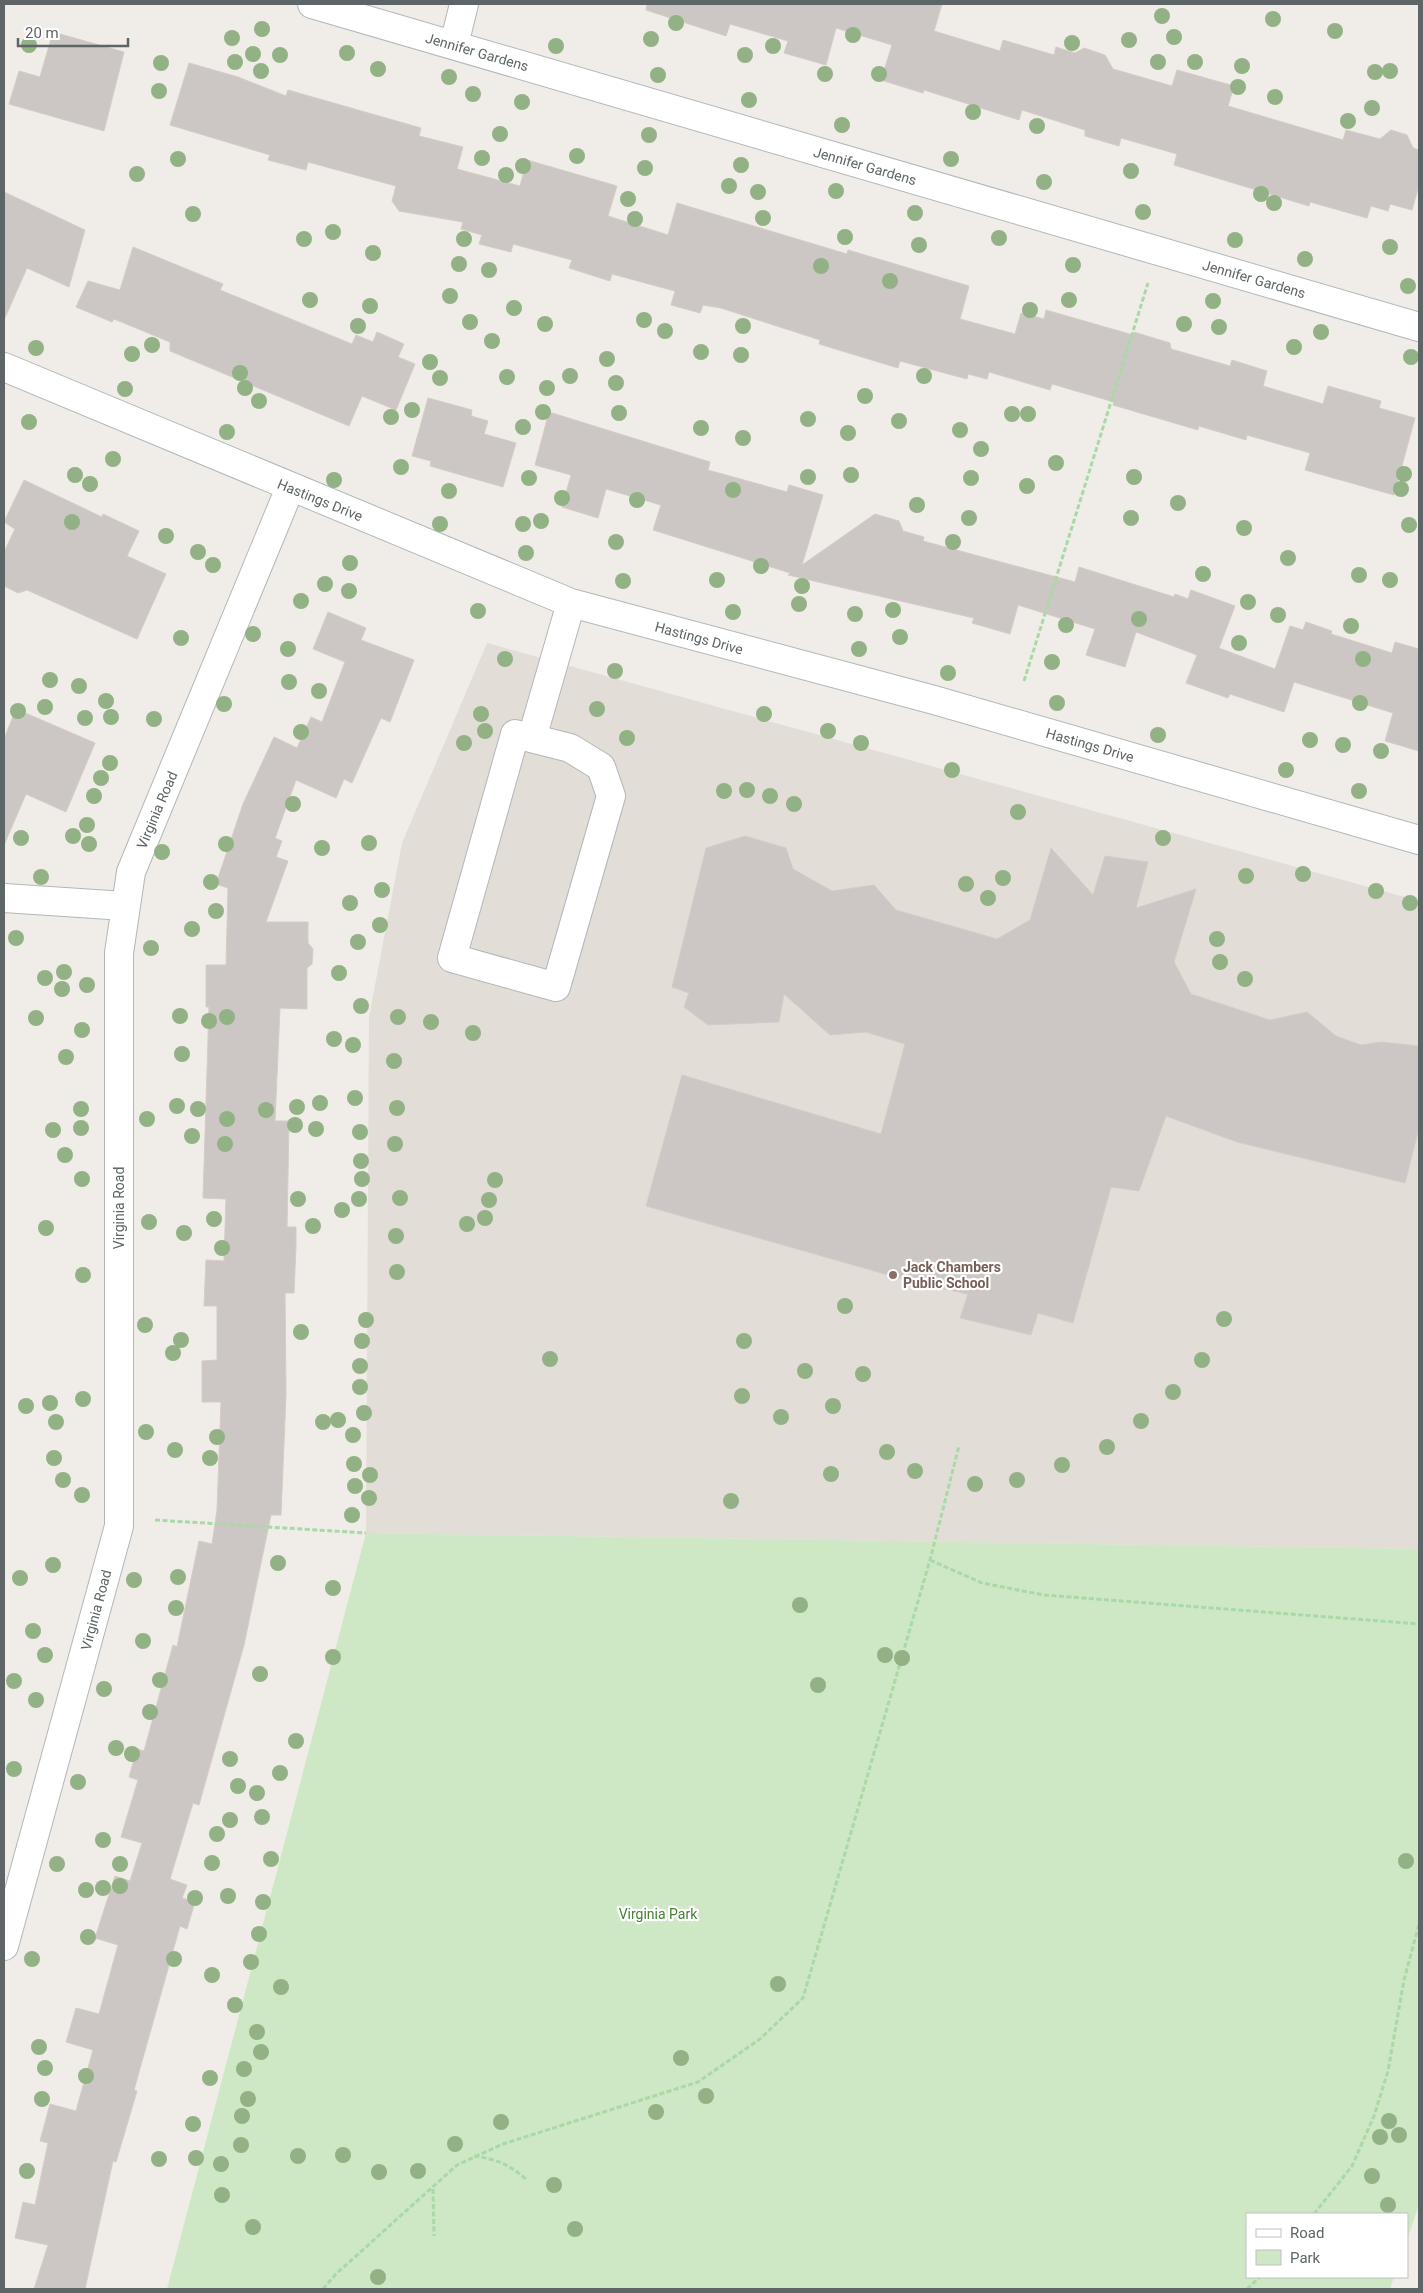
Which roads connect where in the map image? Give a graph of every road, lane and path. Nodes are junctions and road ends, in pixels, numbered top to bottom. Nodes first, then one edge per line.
1 (312, 4) edge
2 (464, 4) edge
3 (454, 45) junction
4 (1158, 251) junction
5 (1419, 327) edge
6 (4, 368) edge
7 (290, 488) junction
8 (571, 603) junction
9 (1024, 681) dead end
10 (532, 738) junction
11 (1419, 840) edge
12 (4, 898) edge
13 (125, 906) junction
14 (959, 1446) dead end
15 (155, 1520) dead end
16 (366, 1534) dead end
17 (930, 1560) junction
18 (1419, 1624) edge
19 (1419, 1924) edge
20 (4, 1946) edge
21 (474, 2156) junction
22 (527, 2180) dead end
23 (433, 2189) junction
24 (1315, 2213) edge
25 (434, 2236) dead end
26 (1259, 2278) edge
27 (323, 2289) edge
28 (1247, 2289) edge

1 - 3 street, Jennifer Gardens
2 - 3 street
3 - 4 street, Jennifer Gardens
4 - 5 street, Jennifer Gardens
4 - 9 path
6 - 7 street, Hastings Drive
7 - 8 street, Hastings Drive
7 - 13 street, Virginia Road
8 - 10 street
8 - 11 street, Hastings Drive
10 - 10 street
12 - 13 street
13 - 20 street, Virginia Road
14 - 17 path
15 - 16 path
17 - 18 path
17 - 21 path
19 - 24 path
21 - 22 path
21 - 23 path
23 - 25 path
23 - 27 path
26 - 28 path

